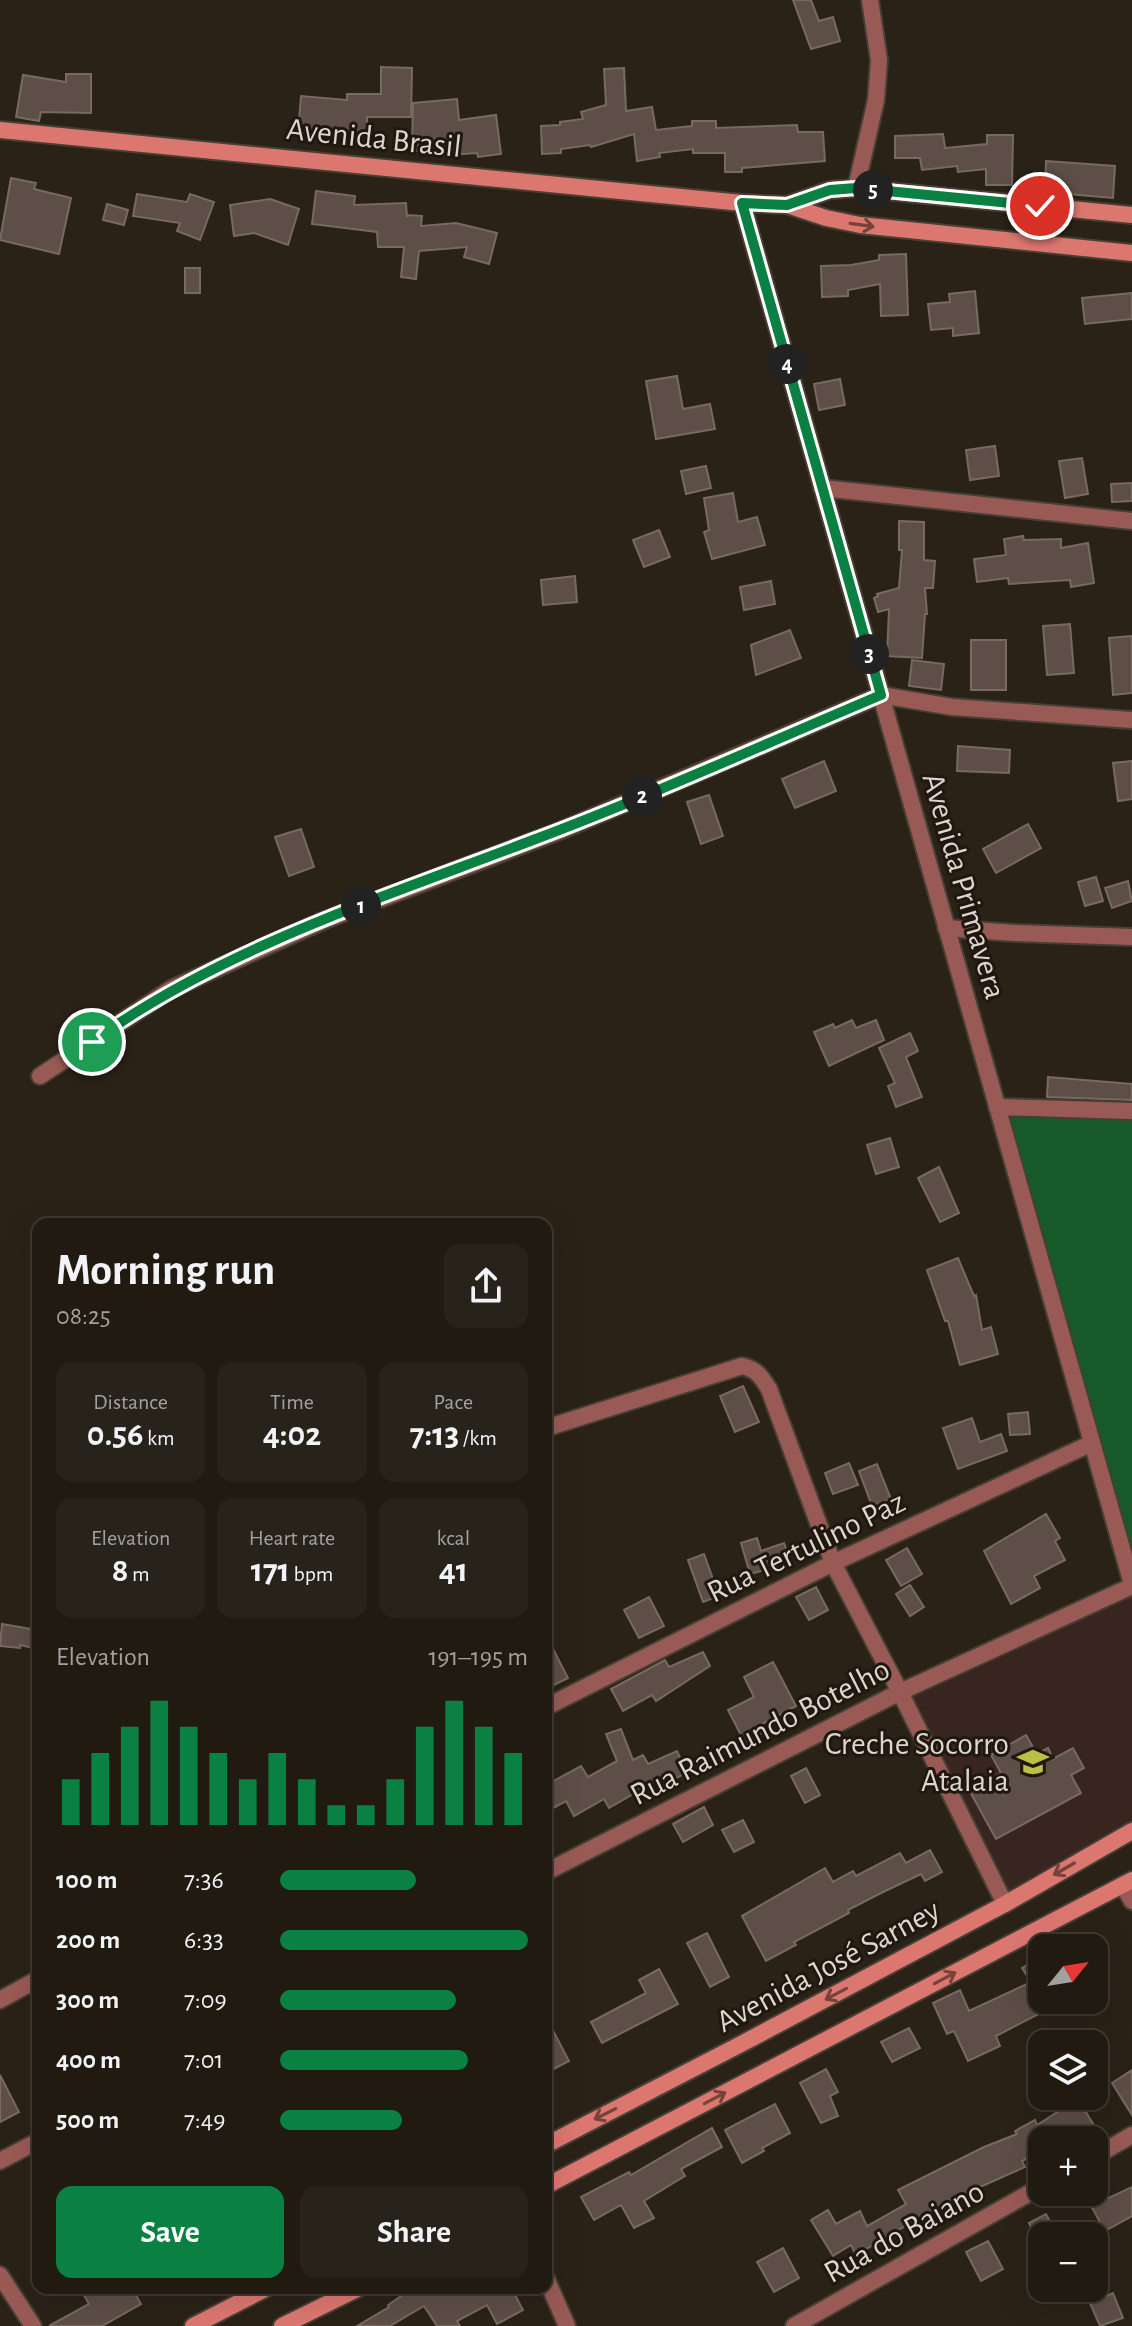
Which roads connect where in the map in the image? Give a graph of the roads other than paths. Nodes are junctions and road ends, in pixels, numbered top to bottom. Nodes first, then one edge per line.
1 (870, 0) edge
2 (0, 130) edge
3 (856, 188) junction
4 (742, 203) junction
5 (787, 205) junction
6 (1132, 215) edge
7 (1132, 253) edge
8 (822, 488) junction
9 (1132, 521) edge
10 (881, 695) junction
11 (1132, 720) edge
12 (946, 928) junction
13 (1132, 937) edge
14 (40, 1076) dead end
15 (997, 1107) junction
16 (1132, 1111) edge
17 (552, 1426) edge
18 (1092, 1443) junction
19 (833, 1563) junction
20 (1132, 1585) edge
21 (900, 1692) junction
22 (552, 1704) edge
23 (1131, 1832) edge
24 (552, 1869) edge
25 (1128, 1883) edge
26 (1132, 1901) edge
27 (1005, 1904) junction
28 (32, 1982) edge
29 (0, 2000) edge
30 (1132, 2135) edge
31 (552, 2142) edge
32 (32, 2144) edge
33 (1108, 2149) edge
34 (0, 2161) edge
35 (552, 2183) edge
36 (1028, 2194) edge
37 (0, 2275) edge
38 (552, 2292) edge
39 (255, 2294) edge
40 (347, 2294) edge
41 (33, 2326) edge
42 (193, 2326) edge
43 (282, 2326) edge
44 (567, 2326) edge
45 (794, 2326) edge

1 - 3 street
2 - 4 street, Avenida Brasil
3 - 5 street
3 - 6 street
4 - 5 street, Avenida Brasil
4 - 8 street, Avenida Primavera
5 -> 7 street
8 - 9 street
8 - 10 street, Avenida Primavera
10 - 11 street
10 - 12 street, Avenida Primavera
10 - 14 street
12 - 13 street
12 - 15 street, Avenida Primavera
15 - 16 street
15 - 18 street, Avenida Primavera
17 - 19 street
18 - 19 street, Rua Tertulino Paz
18 - 20 street, Avenida Primavera
19 - 21 street
19 - 22 street, Rua Tertulino Paz
20 - 21 street, Rua Raimundo Botelho
21 - 24 street, Rua Raimundo Botelho
21 - 27 street
23 -> 27 street, Avenida José Sarney
25 - 26 street
35 -> 25 street, Avenida José Sarney
27 -> 31 street, Avenida José Sarney
28 - 29 street
30 - 33 street
32 - 34 street
36 - 45 street, Rua do Baiano
37 - 41 street
38 - 44 street
39 - 42 street
40 - 43 street

